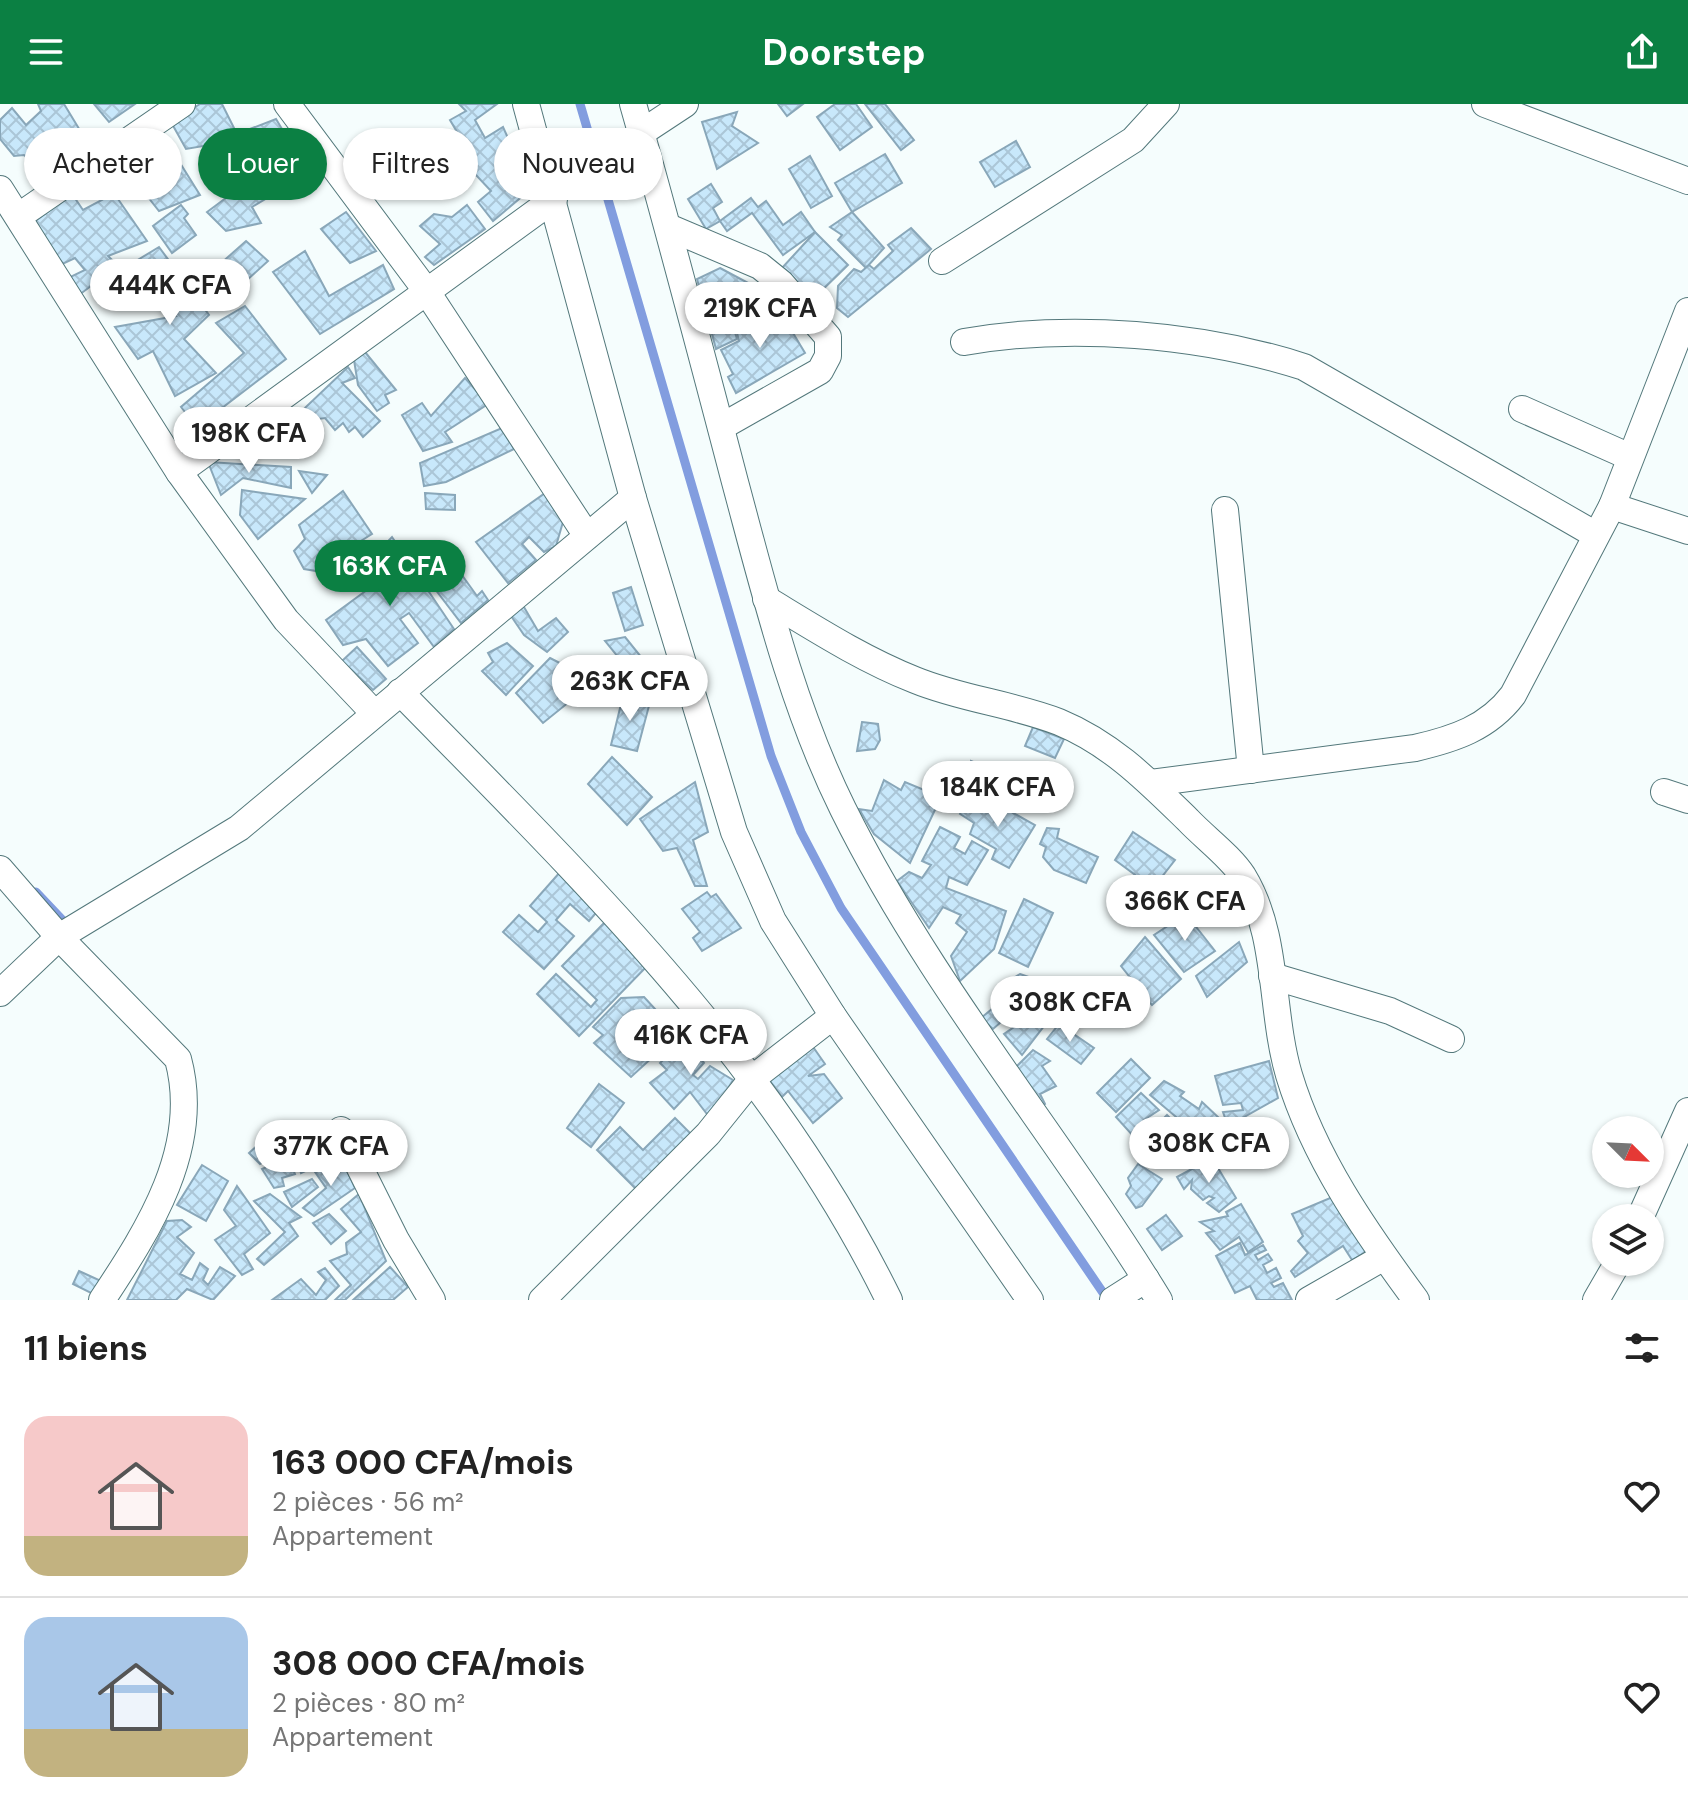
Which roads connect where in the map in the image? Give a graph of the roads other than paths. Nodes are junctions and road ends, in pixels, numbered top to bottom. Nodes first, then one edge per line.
1 (182, 104) edge
2 (287, 104) edge
3 (526, 104) edge
4 (633, 104) edge
5 (685, 104) edge
6 (1166, 104) edge
7 (1485, 104) edge
8 (533, 128) edge
9 (640, 128) edge
10 (649, 128) edge
11 (1688, 181) edge
12 (0, 189) edge
13 (553, 200) edge
14 (554, 200) edge
15 (660, 200) edge
16 (19, 216) junction
17 (668, 227) junction
18 (942, 261) dead end
19 (425, 289) junction
20 (1688, 311) edge
21 (964, 342) dead end
22 (1522, 409) dead end
23 (721, 427) junction
24 (1630, 457) junction
25 (179, 472) junction
26 (633, 498) junction
27 (1612, 506) junction
28 (1225, 510) dead end
29 (1688, 531) edge
30 (1596, 535) junction
31 (587, 536) junction
32 (766, 599) junction
33 (400, 692) junction
34 (374, 713) junction
35 (1251, 770) junction
36 (1151, 783) junction
37 (0, 869) edge
38 (59, 937) junction
39 (1272, 976) junction
40 (0, 993) edge
41 (833, 1016) junction
42 (1451, 1039) dead end
43 (753, 1078) junction
44 (1688, 1111) edge
45 (341, 1130) dead end
46 (1646, 1204) edge
47 (1384, 1257) junction
48 (1610, 1276) edge
49 (1153, 1290) edge
50 (1116, 1298) edge
51 (102, 1300) edge
52 (432, 1300) edge
53 (542, 1300) edge
54 (889, 1300) edge
55 (1030, 1300) edge
56 (1309, 1300) edge
57 (1416, 1300) edge
58 (1596, 1300) edge

1 - 16 street
2 - 19 street
3 - 8 street
4 - 9 street
5 - 10 street
6 - 18 street
7 - 11 street
12 - 16 street
13 - 19 street
14 - 26 street
15 - 17 street
16 - 25 street
17 - 23 street
17 - 23 street
19 - 25 street
19 - 31 street
20 - 24 street
21 - 30 street
22 - 24 street
23 - 32 street
24 - 27 street
25 - 34 street
26 - 31 street
26 - 41 street
27 - 29 street
27 - 30 street
28 - 35 street
30 - 35 street
31 - 33 street
32 - 36 street
32 - 49 street
33 - 34 street
33 - 43 street
34 - 38 street
35 - 36 street
36 - 39 street
37 - 38 street
38 - 40 street
38 - 51 street
39 - 42 street
39 - 47 street
41 - 43 street
41 - 55 street
43 - 53 street
43 - 54 street
44 - 46 street
45 - 52 street
47 - 56 street
47 - 57 street
48 - 58 street
49 - 50 street

